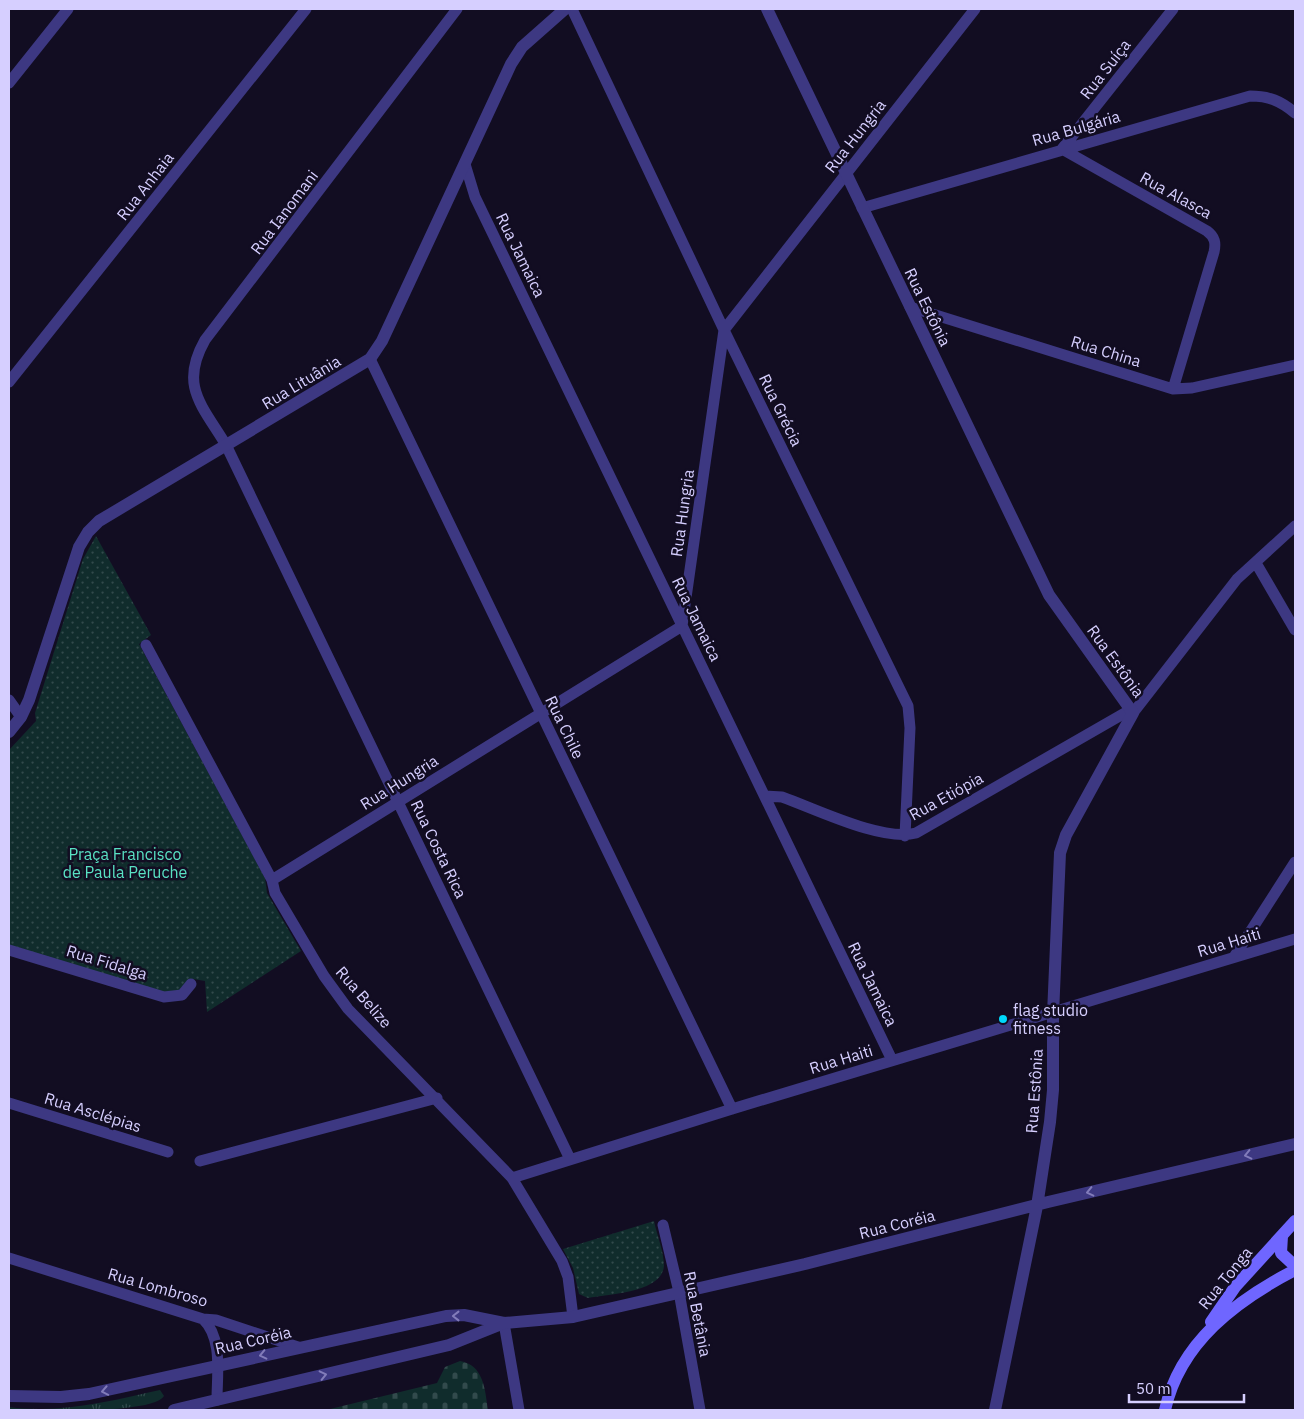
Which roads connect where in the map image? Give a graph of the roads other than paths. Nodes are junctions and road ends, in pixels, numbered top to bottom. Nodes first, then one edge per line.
1 (68, 9) edge
2 (306, 9) edge
3 (457, 9) edge
4 (566, 9) edge
5 (572, 9) edge
6 (767, 9) edge
7 (975, 9) edge
8 (1172, 9) edge
9 (9, 82) edge
10 (1295, 113) edge
11 (1062, 149) junction
12 (465, 164) junction
13 (846, 174) junction
14 (862, 208) junction
15 (910, 307) junction
16 (724, 330) junction
17 (370, 359) junction
18 (1295, 365) edge
19 (9, 382) edge
20 (1173, 389) junction
21 (226, 445) junction
22 (1295, 526) edge
23 (1256, 563) junction
24 (682, 626) junction
25 (1295, 630) edge
26 (146, 645) dead end
27 (9, 700) edge
28 (1132, 712) junction
29 (540, 715) junction
30 (21, 717) junction
31 (9, 732) edge
32 (764, 796) junction
33 (398, 802) junction
34 (905, 836) junction
35 (1295, 862) edge
36 (272, 880) junction
37 (1295, 939) edge
38 (9, 950) edge
39 (1234, 957) junction
40 (190, 984) dead end
41 (1053, 1014) junction
42 (892, 1060) junction
43 (437, 1098) junction
44 (9, 1103) edge
45 (732, 1109) junction
46 (1295, 1144) edge
47 (168, 1152) dead end
48 (570, 1159) junction
49 (200, 1160) dead end
50 (512, 1178) junction
51 (1037, 1206) junction
52 (1295, 1221) edge
53 (663, 1225) dead end
54 (1282, 1236) junction
55 (9, 1258) edge
56 (1295, 1266) edge
57 (1295, 1270) edge
58 (678, 1292) junction
59 (573, 1317) junction
60 (203, 1319) junction
61 (504, 1323) junction
62 (1197, 1342) junction
63 (298, 1347) junction
64 (216, 1365) junction
65 (9, 1396) edge
66 (217, 1400) junction
67 (174, 1410) edge
68 (519, 1410) edge
69 (700, 1410) edge
70 (995, 1410) edge
71 (1166, 1410) edge

1 - 9 street
2 - 19 street, Rua Anhaia
3 - 21 street, Rua Ianomani
4 - 12 street, Rua Lituânia
5 - 16 street, Rua Grécia
6 - 13 street, Rua Estônia
7 - 13 street, Rua Hungria
8 - 11 street, Rua Suíça
10 - 11 street, Rua Bulgária
11 - 14 street, Rua Bulgária
11 - 20 street, Rua Alasca
12 - 17 street, Rua Lituânia
12 - 24 street, Rua Jamaica
13 - 14 street, Rua Estônia
13 - 16 street, Rua Hungria
14 - 15 street, Rua Estônia
15 - 20 street, Rua China
15 - 28 street, Rua Estônia
16 - 24 street, Rua Hungria
16 - 34 street, Rua Grécia
17 - 21 street, Rua Lituânia
17 - 29 street, Rua Chile
18 - 20 street, Rua China
21 - 30 street, Rua Lituânia
21 - 33 street, Rua Costa Rica
22 - 23 street, Rua Etiópia
23 - 25 street
23 - 28 street, Rua Etiópia
24 - 29 street, Rua Hungria
24 - 32 street, Rua Jamaica
26 - 36 street, Rua Belize
27 - 30 street
28 - 34 street, Rua Etiópia
28 - 41 street, Rua Estônia
29 - 33 street, Rua Hungria
29 - 45 street, Rua Chile
30 - 31 street, Rua Lituânia
32 - 34 street, Rua Etiópia
32 - 42 street, Rua Jamaica
33 - 36 street, Rua Hungria
33 - 48 street, Rua Costa Rica
35 - 39 street
36 - 43 street, Rua Belize
37 - 39 street, Rua Haiti
38 - 40 street, Rua Fidalga
39 - 41 street, Rua Haiti
41 - 42 street, Rua Haiti
41 - 51 street, Rua Estônia
42 - 45 street, Rua Haiti
43 - 49 street
43 - 50 street, Rua Belize
44 - 47 street, Rua Asclépias
45 - 48 street, Rua Haiti
46 -> 51 street, Rua Coréia
48 - 50 street, Rua Haiti
50 - 59 street, Rua Belize
51 - 58 street, Rua Coréia
51 - 70 street, Rua Estônia
52 - 54 main road, Rua Tonga
53 - 58 street, Rua Betânia
54 - 56 main road
54 - 62 main road, Rua Tonga
55 - 60 street, Rua Lombroso
57 - 62 main road
58 - 59 street, Rua Coréia
58 - 69 street, Rua Betânia
59 - 61 street, Rua Coréia
60 - 63 street, Rua Lombroso
60 - 64 street
61 -> 63 street, Rua Coréia
66 -> 61 street, Rua Coréia
61 - 68 street
62 - 71 main road
63 -> 64 street, Rua Coréia
64 -> 65 street, Rua Coréia
64 - 66 street
66 - 67 street, Rua Coréia

